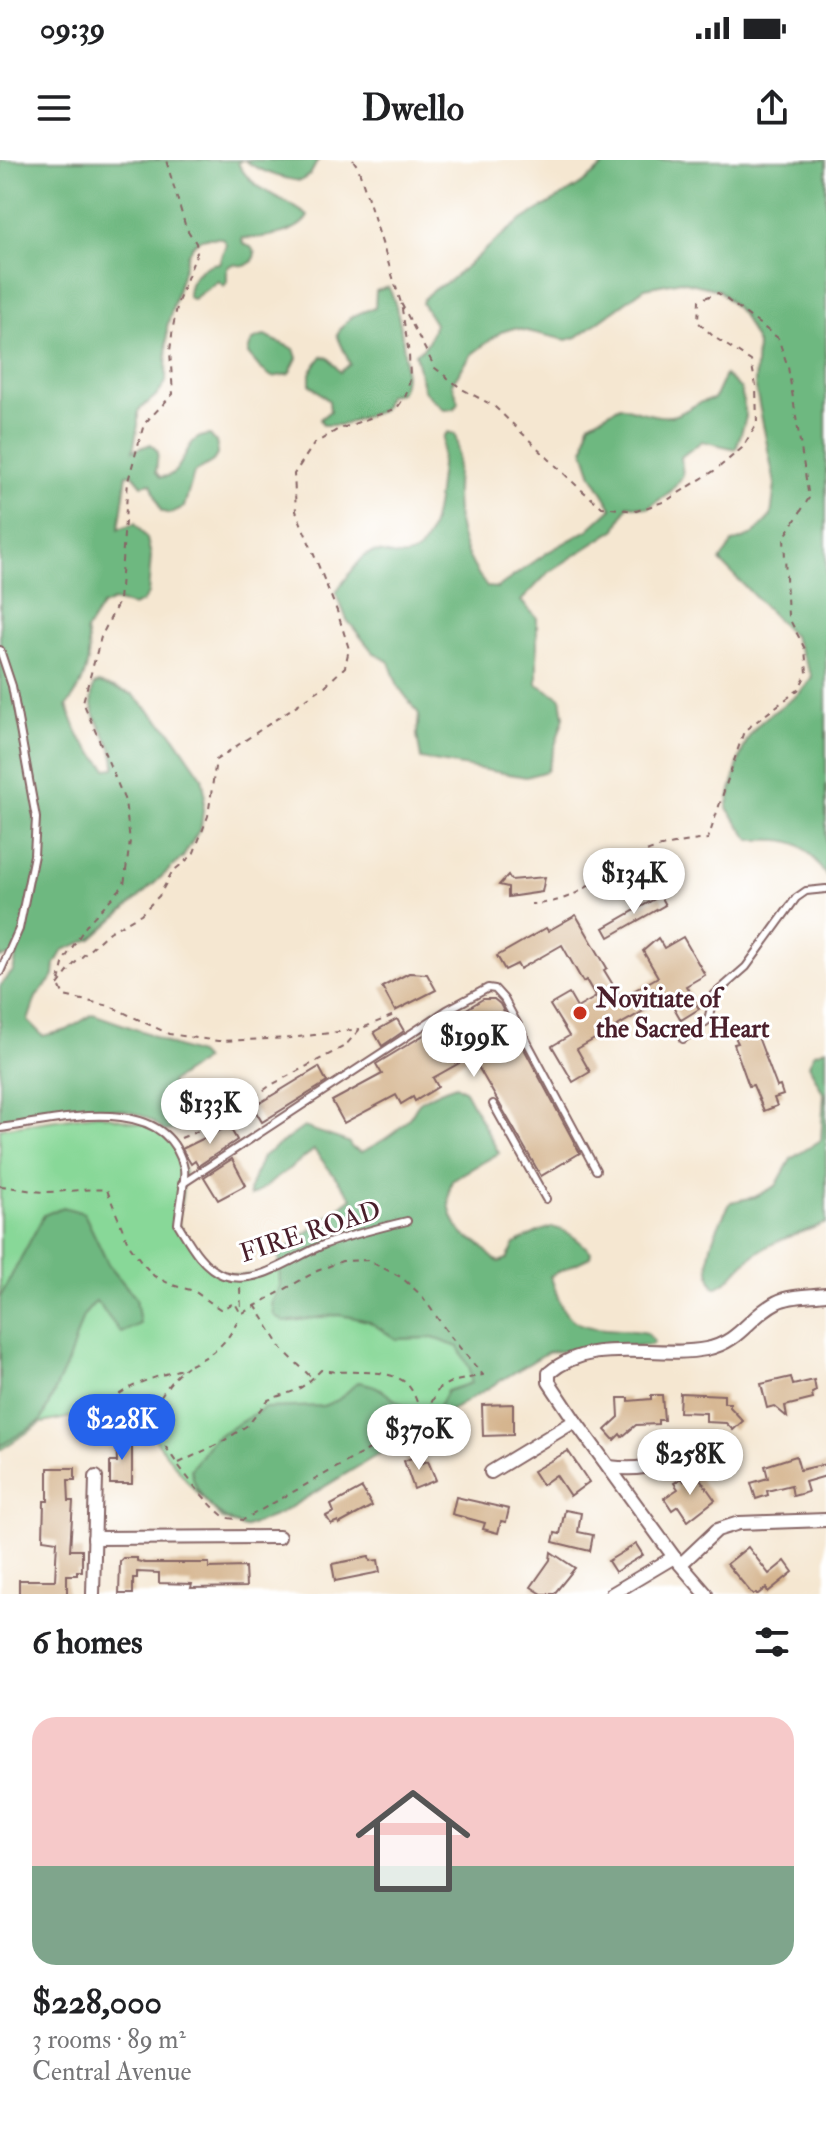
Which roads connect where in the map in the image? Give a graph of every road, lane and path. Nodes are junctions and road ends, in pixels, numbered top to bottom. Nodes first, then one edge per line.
1 (166, 160) edge
2 (353, 160) edge
3 (401, 303) junction
4 (0, 650) edge
5 (826, 889) edge
6 (531, 904) dead end
7 (0, 972) edge
8 (58, 985) junction
9 (394, 1015) dead end
10 (360, 1029) junction
11 (683, 1039) dead end
12 (493, 1104) dead end
13 (0, 1128) edge
14 (172, 1142) junction
15 (596, 1170) dead end
16 (182, 1184) junction
17 (0, 1186) edge
18 (546, 1199) dead end
19 (407, 1221) dead end
20 (240, 1277) junction
21 (826, 1294) edge
22 (255, 1305) junction
23 (241, 1314) junction
24 (187, 1366) junction
25 (313, 1378) junction
26 (423, 1419) junction
27 (575, 1421) junction
28 (99, 1423) dead end
29 (675, 1453) dead end
30 (178, 1464) junction
31 (609, 1467) junction
32 (636, 1470) junction
33 (491, 1472) dead end
34 (96, 1477) dead end
35 (628, 1491) junction
36 (826, 1520) edge
37 (279, 1537) dead end
38 (94, 1538) junction
39 (677, 1560) junction
40 (93, 1594) edge
41 (612, 1594) edge
42 (706, 1594) edge

1 - 8 path
2 - 3 path
3 - 6 path
3 - 8 path
4 - 7 lane
5 - 11 lane
8 - 10 path
9 - 10 path
10 - 14 path
12 - 18 lane
13 - 14 lane
14 - 16 lane, FIRE ROAD
15 - 16 lane
16 - 20 lane, FIRE ROAD
17 - 23 path
19 - 20 lane, FIRE ROAD
20 - 23 path
21 - 27 street
22 - 23 path
22 - 25 path
22 - 26 path
23 - 24 path
24 - 28 path
24 - 30 path
25 - 26 path
25 - 30 path
26 - 30 path
27 - 31 street
27 - 33 street
29 - 32 street
31 - 32 street
31 - 35 street
32 - 35 street
34 - 38 street
35 - 39 street
36 - 39 street
37 - 38 street
38 - 40 street
39 - 41 street
39 - 42 street

